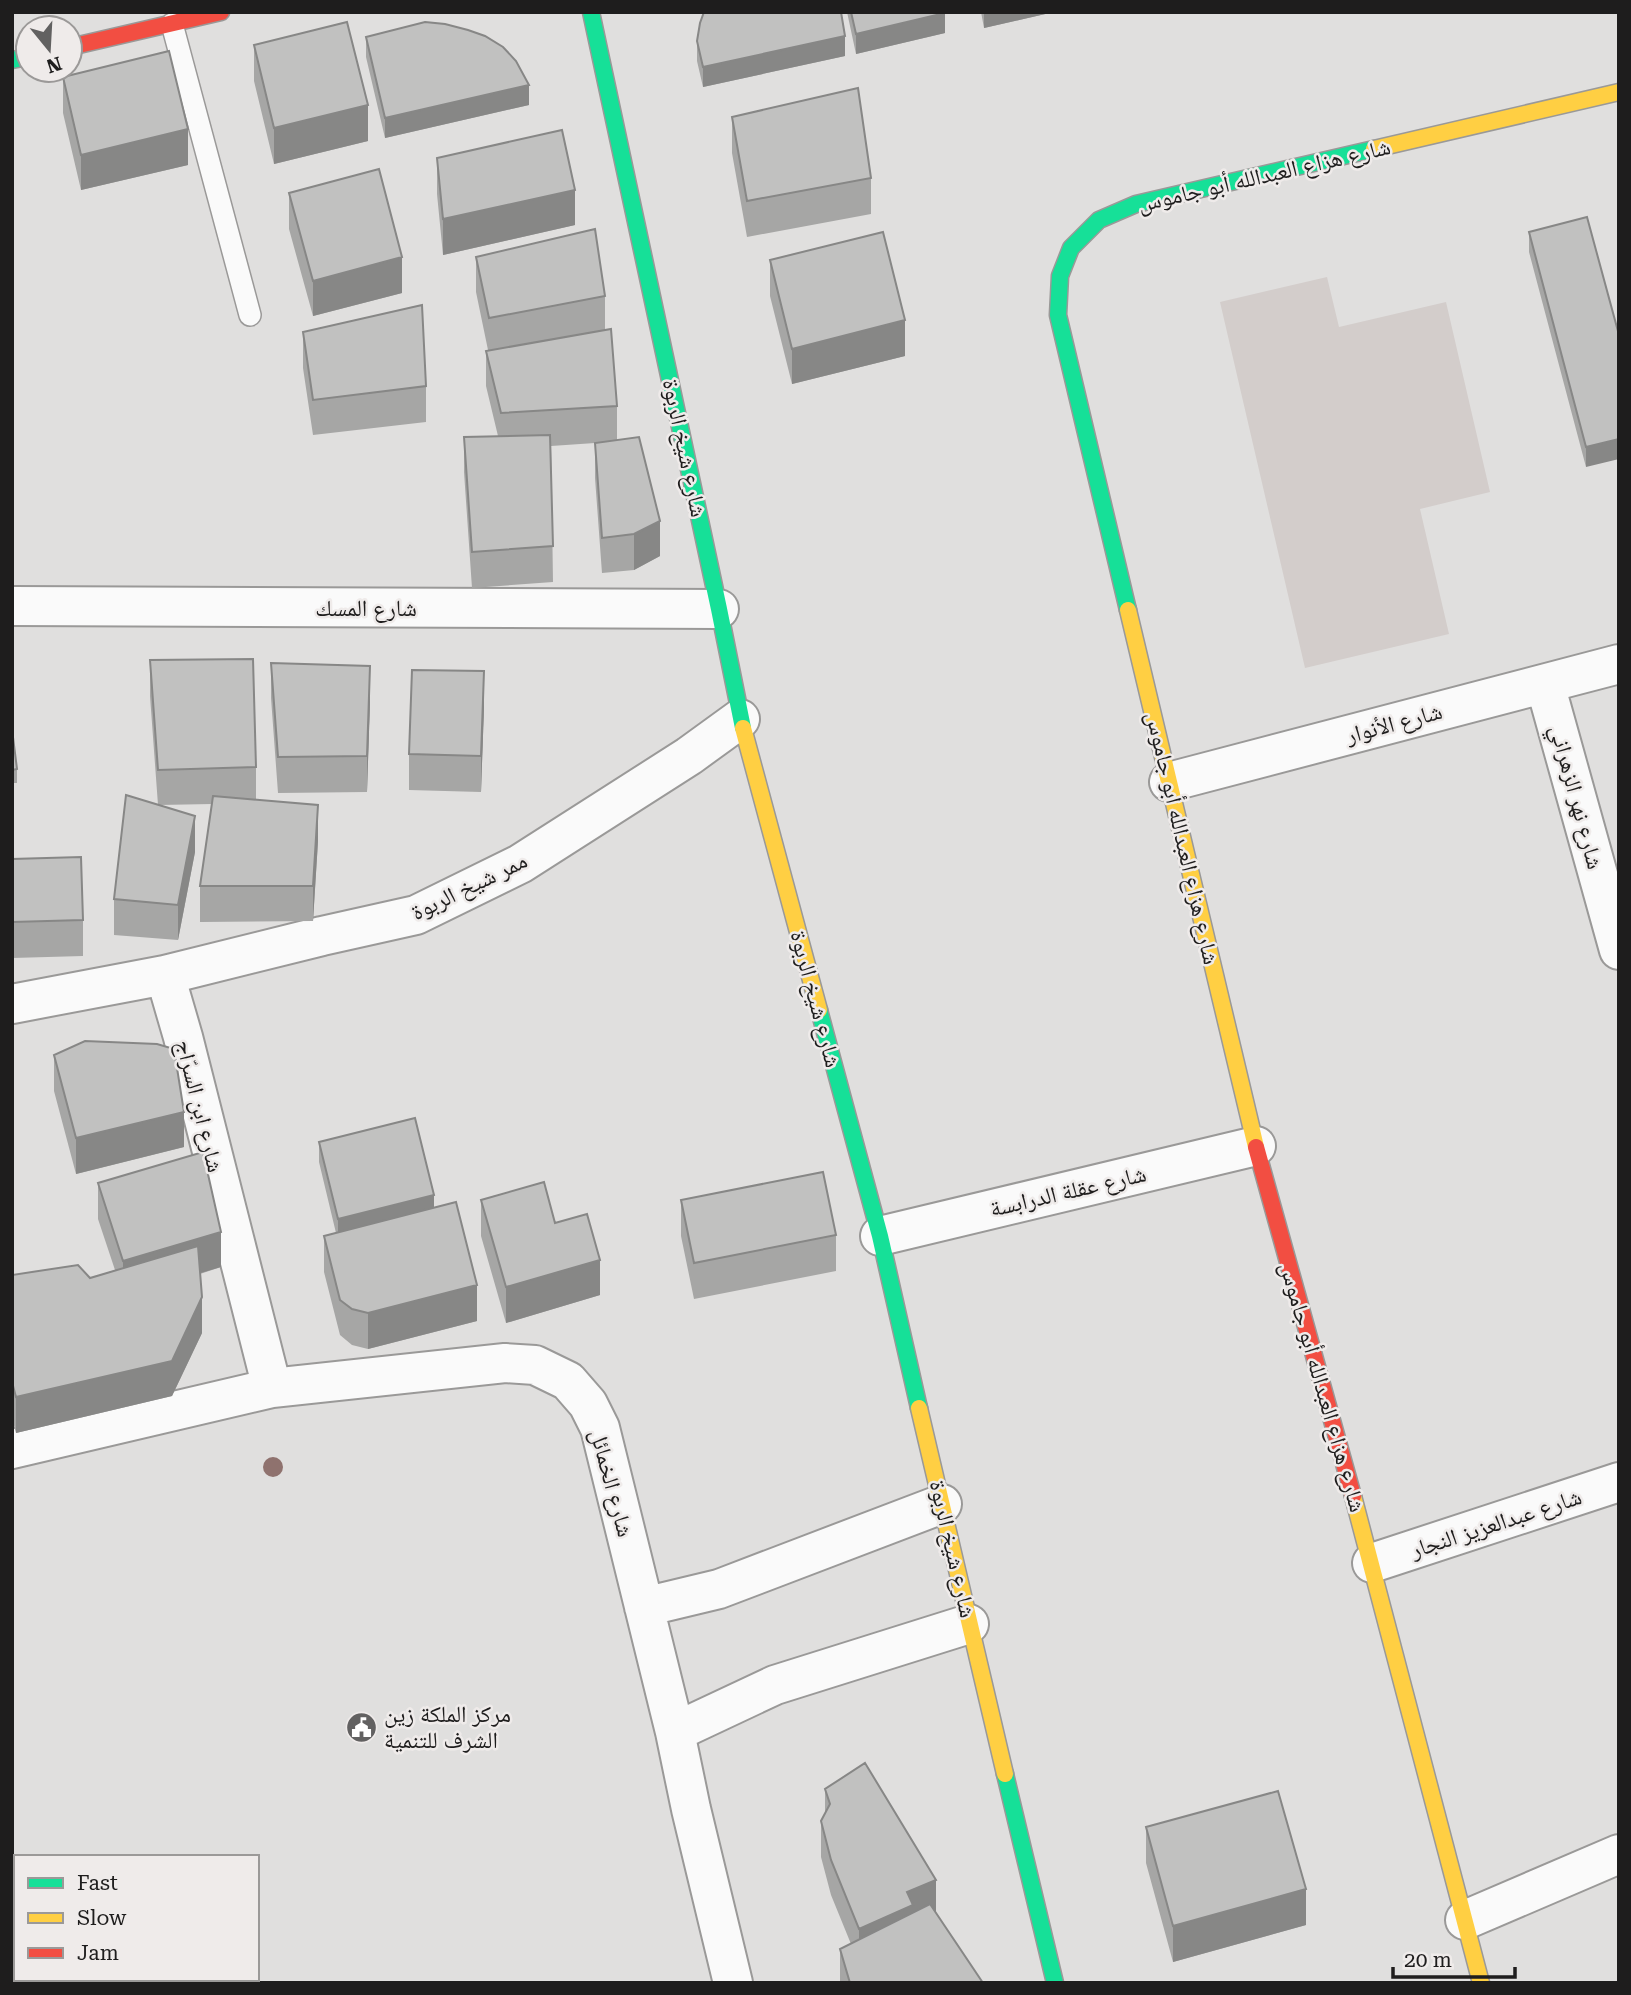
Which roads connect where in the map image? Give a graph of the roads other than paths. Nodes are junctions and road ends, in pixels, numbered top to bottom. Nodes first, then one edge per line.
1 (221, 12) edge
2 (591, 12) edge
3 (172, 24) junction
4 (84, 44) edge
5 (1619, 92) edge
6 (250, 315) dead end
7 (12, 606) edge
8 (719, 609) junction
9 (1619, 664) edge
10 (1545, 684) junction
11 (740, 719) junction
12 (1169, 782) junction
13 (1619, 950) edge
14 (165, 975) junction
15 (12, 1004) edge
16 (1256, 1146) junction
17 (880, 1236) junction
18 (272, 1388) junction
19 (12, 1449) edge
20 (1619, 1482) edge
21 (942, 1504) junction
22 (1372, 1563) junction
23 (644, 1607) junction
24 (970, 1625) junction
25 (675, 1732) junction
26 (1619, 1854) edge
27 (1465, 1920) junction
28 (733, 1983) edge
29 (1055, 1983) edge
30 (1481, 1983) edge

1 - 3 street
2 - 8 street, شارع شيخ الربوة
3 - 4 street
3 - 6 lane
5 - 12 street, شارع هزاع العبدالله أبو جاموس
7 - 8 street, شارع المسك
8 - 11 street, شارع شيخ الربوة
9 - 10 street, شارع الأنوار
10 - 12 street, شارع الأنوار
10 - 13 street, شارع نهر الزهراني
11 - 14 street, ممر شيخ الربوة
11 - 17 street, شارع شيخ الربوة
12 - 16 street, شارع هزاع العبدالله أبو جاموس
14 - 15 street
14 - 18 street, شارع ابن السرّاج
16 - 17 street, شارع عقلة الدرابسة
16 - 22 street, شارع هزاع العبدالله أبو جاموس
17 - 21 street, شارع شيخ الربوة
18 - 19 street, شارع الخمائل
18 - 23 street, شارع الخمائل
20 - 22 street, شارع عبدالعزيز النجار
21 - 23 street
21 - 24 street, شارع شيخ الربوة
22 - 27 street, شارع هزاع العبدالله أبو جاموس
23 - 25 street, شارع الخمائل
24 - 25 street
24 - 29 street, شارع شيخ الربوة
25 - 28 street, شارع الخمائل
26 - 27 street
27 - 30 street, شارع هزاع العبدالله أبو جاموس

